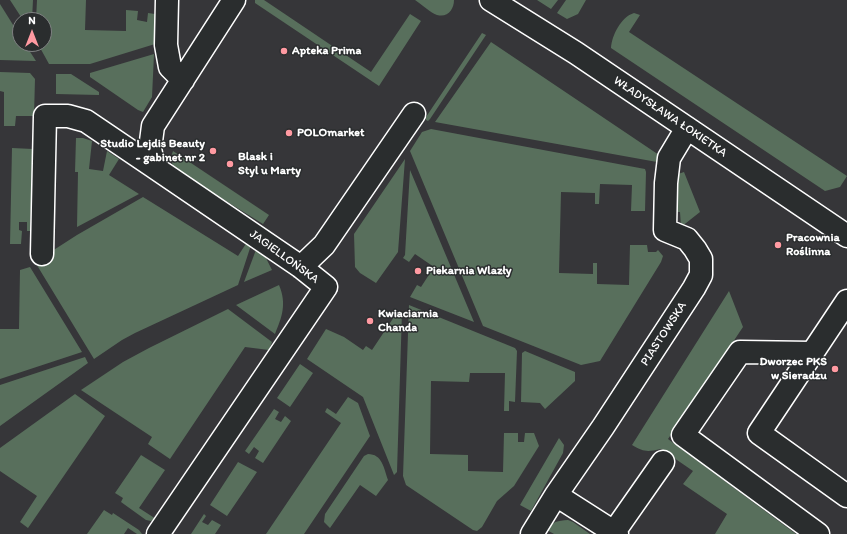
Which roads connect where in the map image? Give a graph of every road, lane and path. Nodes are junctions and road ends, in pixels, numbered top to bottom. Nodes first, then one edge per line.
1 (167, 0) edge
2 (234, 0) edge
3 (491, 0) edge
4 (183, 80) junction
5 (414, 114) dead end
6 (687, 128) junction
7 (154, 167) junction
8 (847, 236) edge
9 (42, 254) dead end
10 (301, 267) junction
11 (847, 301) edge
12 (813, 353) junction
13 (663, 462) dead end
14 (556, 495) junction
15 (847, 496) edge
16 (615, 533) edge
17 (158, 534) edge
18 (532, 534) edge
19 (818, 534) edge

1 - 4 street
2 - 4 street
3 - 6 street, WŁADYSŁAWA ŁOKIETKA
4 - 7 street
5 - 10 street
6 - 8 street, WŁADYSŁAWA ŁOKIETKA
6 - 14 street, PIASTOWSKA
7 - 9 street, JAGIELLOŃSKA
7 - 10 street, JAGIELLOŃSKA
10 - 17 street, JAGIELLOŃSKA
11 - 12 street
12 - 15 street
12 - 19 street
13 - 16 street
14 - 16 street
14 - 18 street, PIASTOWSKA

